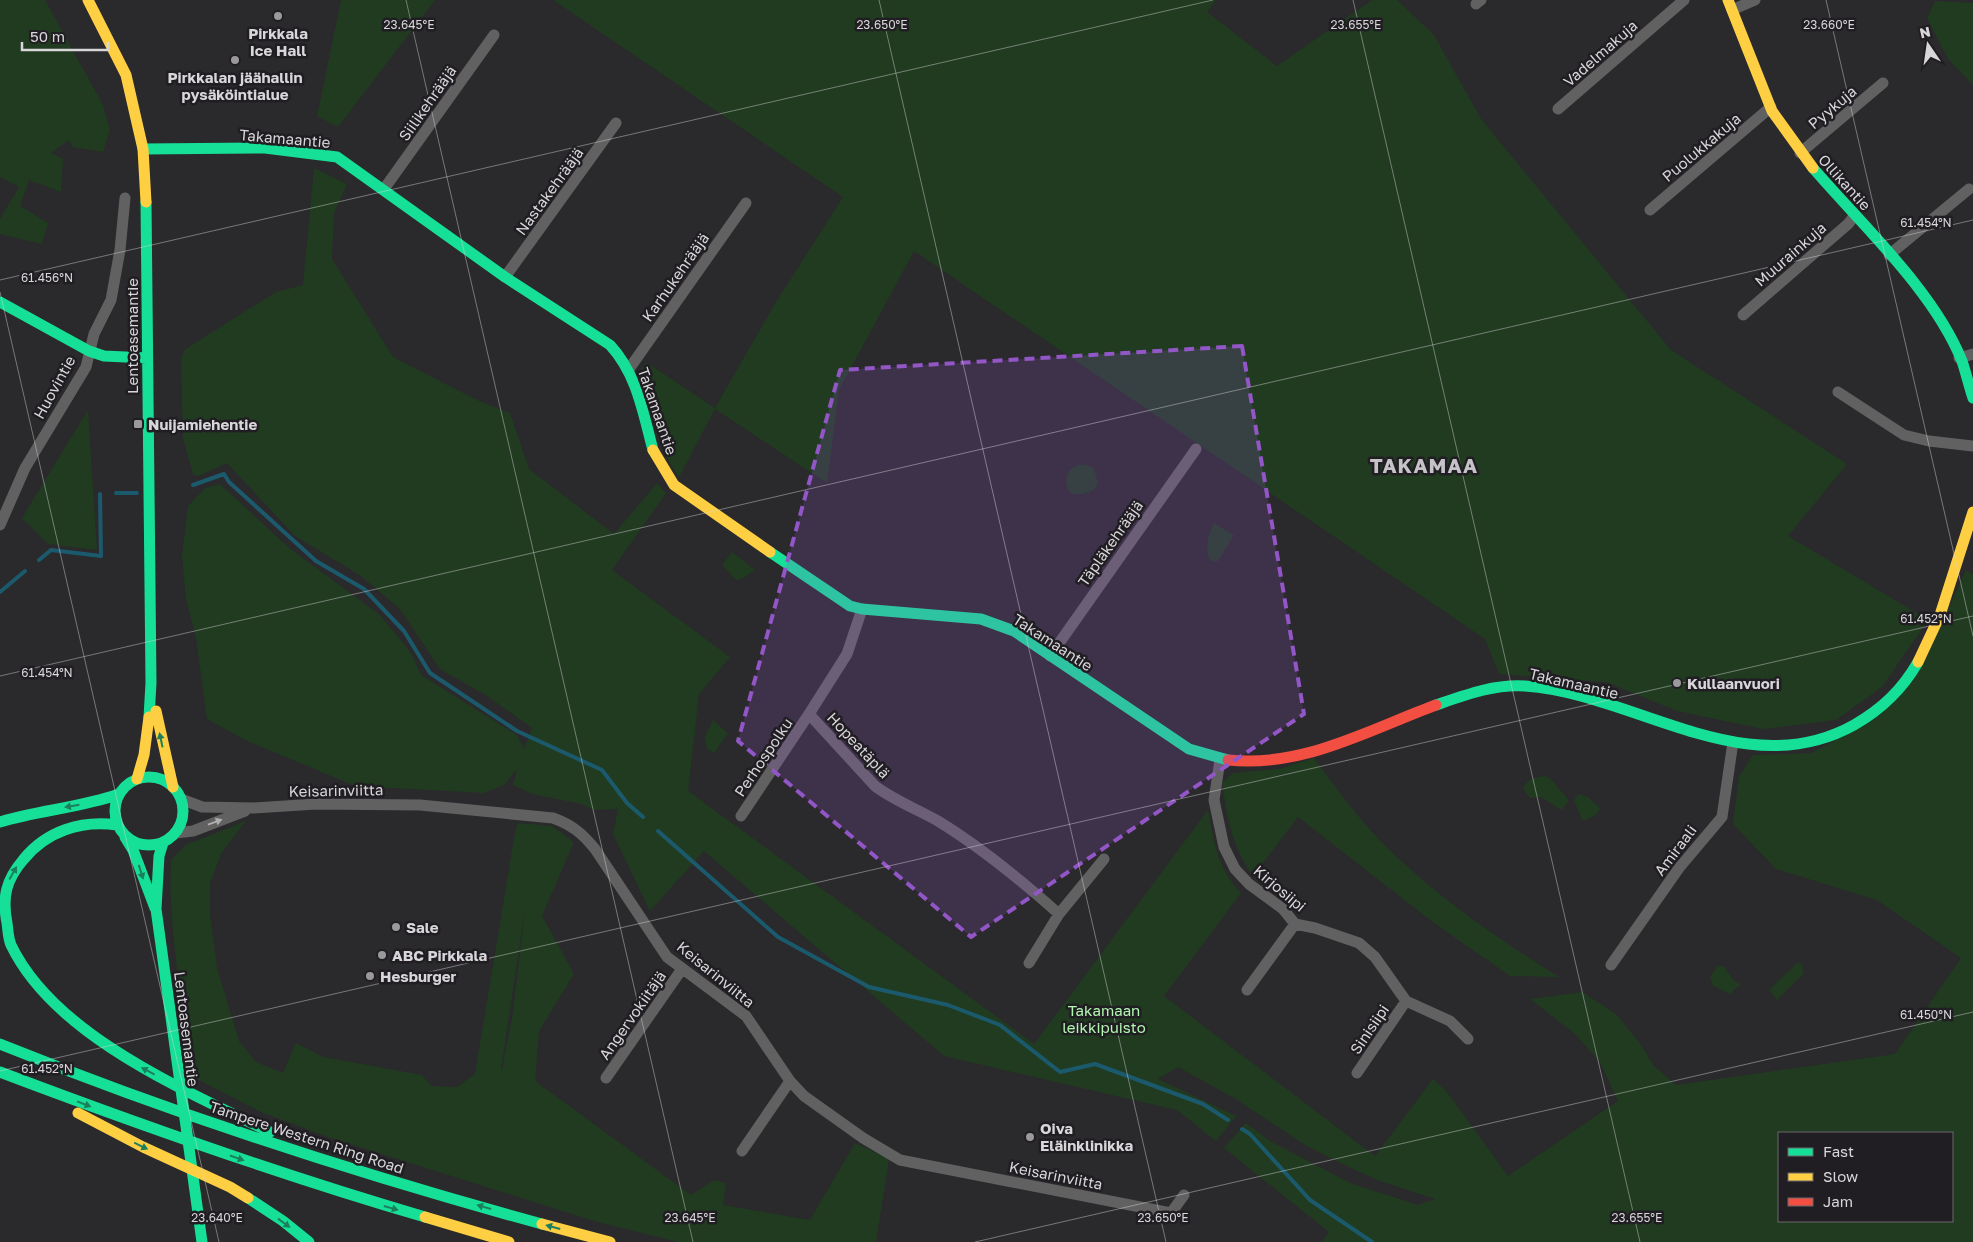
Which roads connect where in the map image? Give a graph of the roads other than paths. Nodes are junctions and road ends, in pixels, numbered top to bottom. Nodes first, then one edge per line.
1 (88, 0) edge
2 (1684, 0) edge
3 (1755, 0) edge
4 (1730, 5) edge
5 (494, 35) dead end
6 (1883, 83) dead end
7 (1771, 107) junction
8 (1558, 108) dead end
9 (616, 123) dead end
10 (142, 149) junction
11 (1800, 153) junction
12 (384, 189) junction
13 (1969, 189) dead end
14 (125, 198) dead end
15 (746, 203) dead end
16 (1650, 210) dead end
17 (1855, 215) junction
18 (1890, 255) junction
19 (505, 277) junction
20 (0, 302) edge
21 (1743, 315) dead end
22 (89, 351) junction
23 (1973, 354) edge
24 (147, 358) junction
25 (1960, 358) junction
26 (629, 369) junction
27 (1838, 392) dead end
28 (1973, 398) edge
29 (1973, 446) edge
30 (1196, 449) dead end
31 (1973, 512) edge
32 (0, 525) edge
33 (862, 609) junction
34 (1050, 656) junction
35 (152, 683) junction
36 (810, 714) junction
37 (1733, 742) junction
38 (1220, 760) junction
39 (137, 779) junction
40 (173, 787) junction
41 (119, 794) junction
42 (181, 799) junction
43 (254, 808) junction
44 (742, 816) dead end
45 (0, 822) edge
46 (117, 825) junction
47 (176, 834) junction
48 (124, 836) junction
49 (163, 843) junction
50 (1104, 859) dead end
51 (156, 910) junction
52 (1059, 914) junction
53 (1295, 924) junction
54 (1029, 963) dead end
55 (1611, 965) dead end
56 (682, 969) junction
57 (1247, 990) dead end
58 (1406, 1001) junction
59 (1468, 1039) dead end
60 (0, 1044) edge
61 (3, 1073) edge
62 (1357, 1073) dead end
63 (606, 1078) dead end
64 (790, 1081) junction
65 (742, 1151) dead end
66 (332, 1163) junction
67 (1184, 1195) dead end
68 (202, 1242) edge
69 (309, 1242) edge
70 (509, 1242) edge
71 (610, 1242) edge

1 - 10 main road, Lentoasemantie
2 - 8 street, Vadelmakuja
3 - 4 street
4 - 7 main road, Ollikantie
5 - 12 street, Siilikehrääjä
6 - 11 street, Pyykuja
7 - 11 main road, Ollikantie
7 - 16 street, Puolukkakuja
9 - 19 street, Nastakehrääjä
10 - 12 main road, Takamaantie
10 - 24 main road, Lentoasemantie
11 - 17 main road, Ollikantie
12 - 19 main road, Takamaantie
13 - 18 street
14 - 22 street, Huovintie
15 - 26 street, Karhukehrääjä
17 - 18 main road, Ollikantie
17 - 21 street, Muurainkuja
18 - 25 main road, Ollikantie
19 - 26 main road, Takamaantie
20 - 22 main road
22 - 24 main road
22 - 32 street, Huovintie
23 - 25 street
24 - 35 main road, Lentoasemantie
25 - 28 main road, Ollikantie
26 - 33 main road, Takamaantie
27 - 29 street
30 - 34 street, Täpläkehrääjä
31 - 37 main road, Takamaantie
33 - 34 main road, Takamaantie
33 - 36 street, Hopeatäplä
34 - 38 main road, Takamaantie
35 - 39 main road, Lentoasemantie
40 -> 35 main road, Lentoasemantie
36 - 44 street, Perhospolku
36 - 52 street, Hopeatäplä
37 - 38 main road, Takamaantie
37 - 55 street, Amiraali
38 - 53 street, Kirjosiipi
39 - 40 main road
39 - 41 main road
40 - 42 main road
41 -> 45 main road
41 - 46 main road
42 - 43 street, Keisarinviitta
42 - 47 main road
47 -> 43 street, Keisarinviitta
43 - 56 street, Keisarinviitta
46 - 48 main road
66 -> 46 main road
47 - 49 main road
48 - 49 main road
48 -> 51 main road, Lentoasemantie
49 - 51 main road, Lentoasemantie
50 - 52 street
51 - 68 main road, Lentoasemantie
52 - 54 street
53 - 57 street
53 - 58 street, Kirjosiipi
56 - 63 street, Angervokiitäjä
56 - 64 street, Keisarinviitta
58 - 59 street
58 - 62 street, Sinisiipi
60 - 66 main road, Tampere Western Ring Road
61 -> 69 main road
61 -> 70 main road
64 - 65 street
64 - 67 street, Keisarinviitta
71 -> 66 main road, Tampere Western Ring Road

